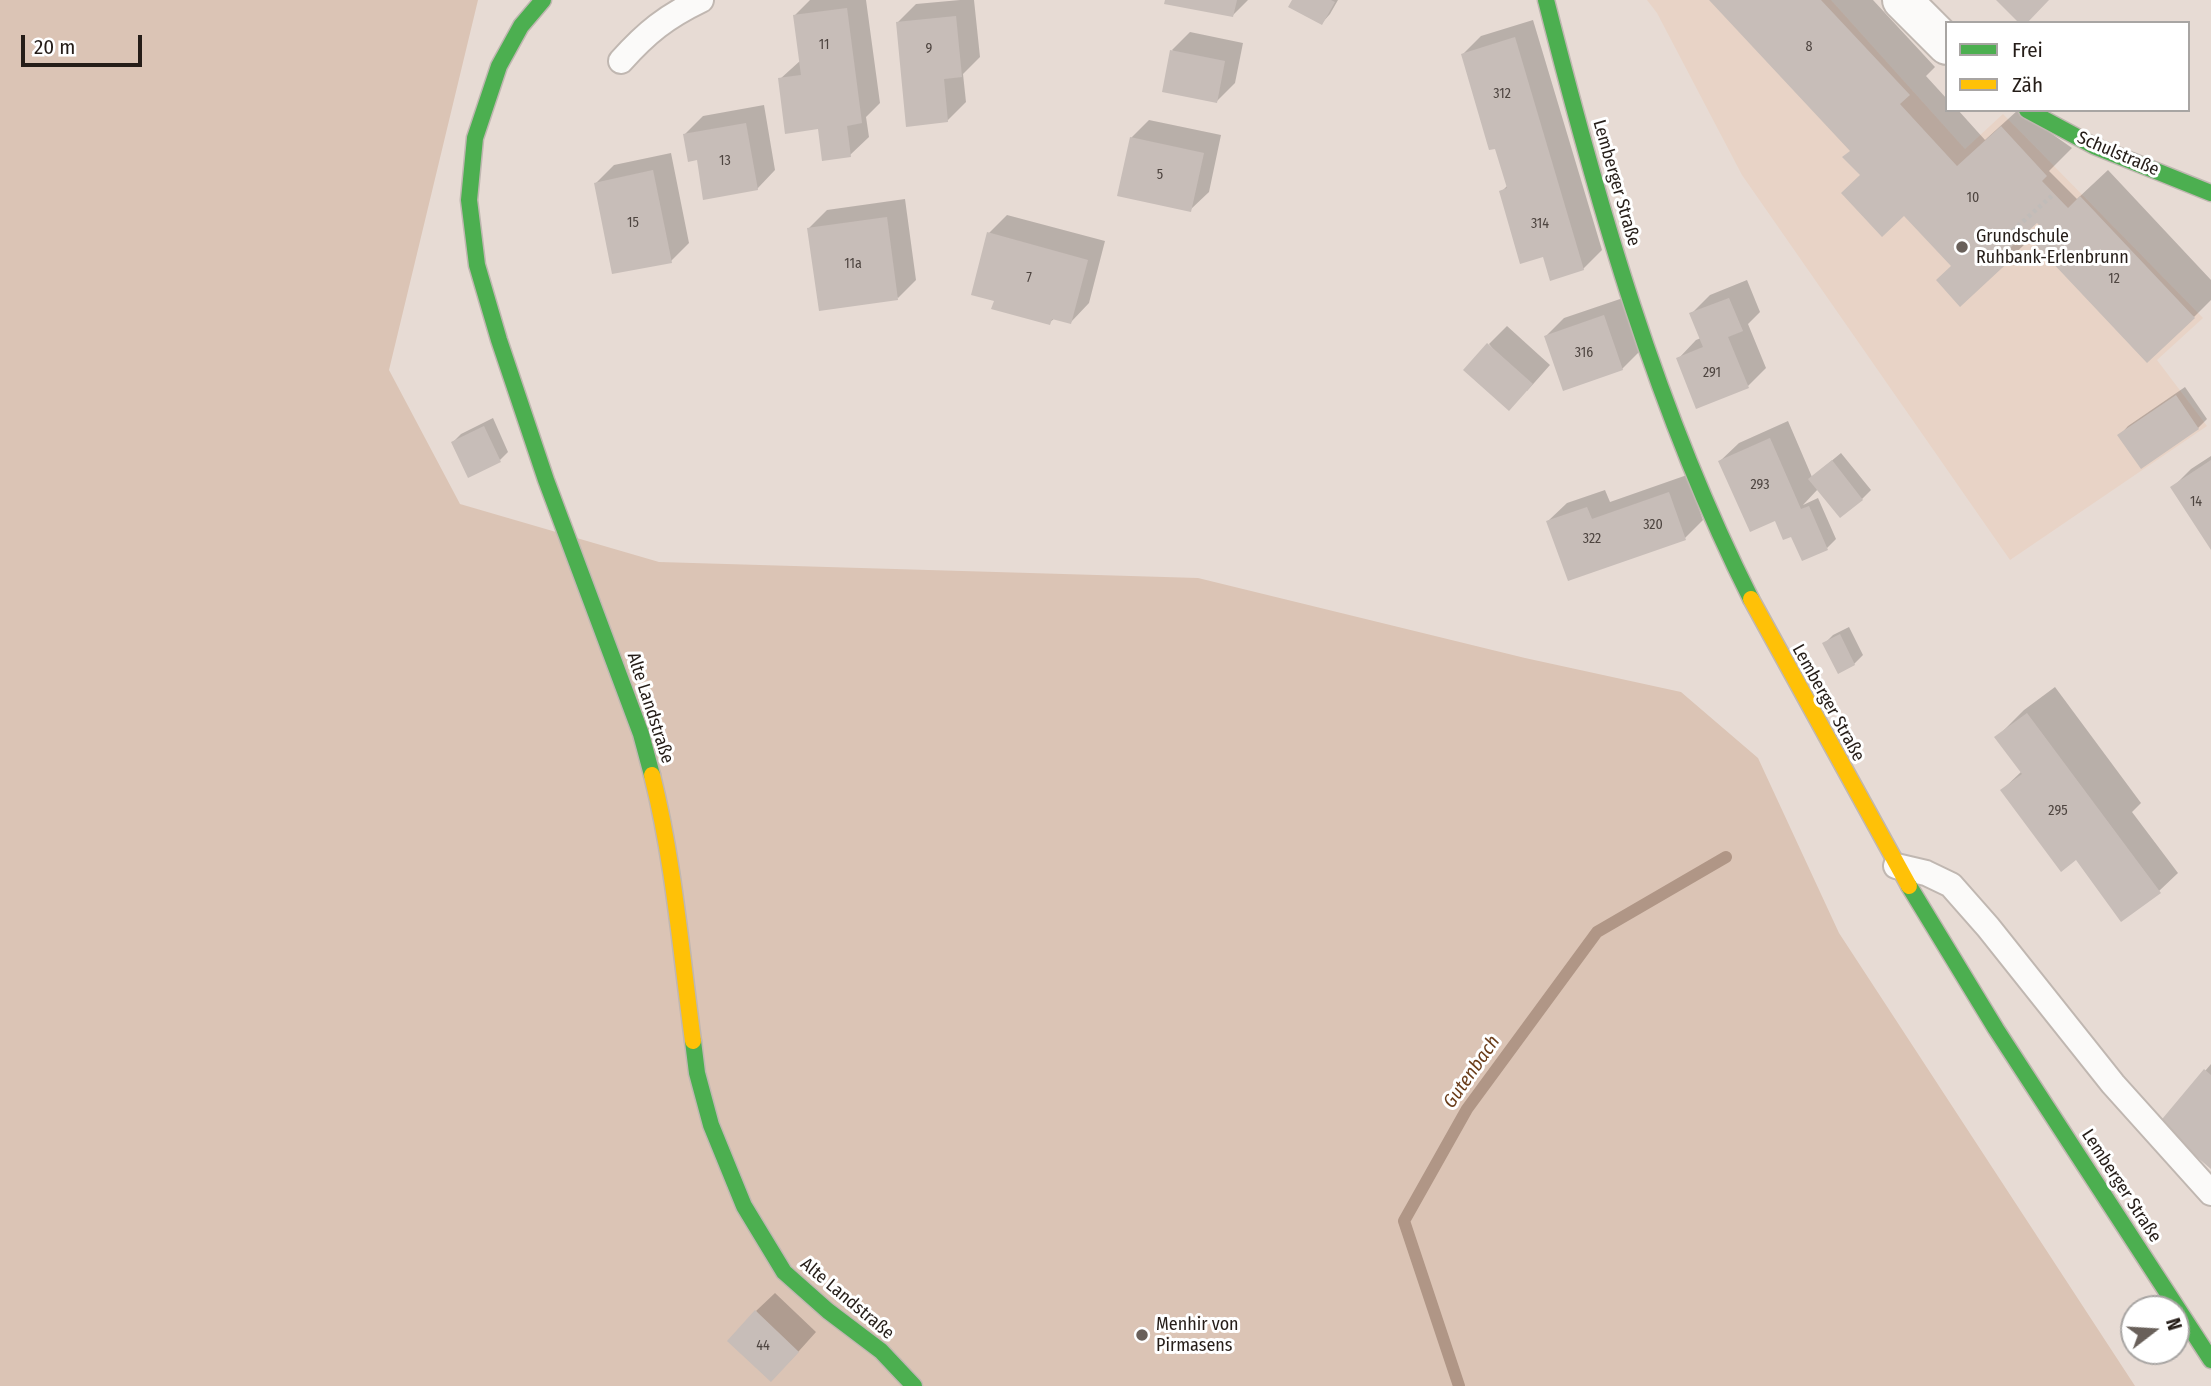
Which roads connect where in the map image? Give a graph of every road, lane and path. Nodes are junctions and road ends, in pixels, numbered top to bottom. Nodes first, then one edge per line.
1 (543, 0) edge
2 (701, 0) edge
3 (1546, 0) edge
4 (1907, 2) edge
5 (1945, 43) edge
6 (621, 61) dead end
7 (2030, 112) edge
8 (2211, 193) edge
9 (2054, 194) dead end
10 (2002, 240) dead end
11 (1896, 866) junction
12 (2211, 1193) edge
13 (2211, 1360) edge
14 (914, 1386) edge

1 - 14 street, Alte Landstraße
2 - 6 lane
3 - 11 street, Lemberger Straße
4 - 5 street
7 - 8 street, Schulstraße
9 - 10 path
11 - 12 lane
11 - 13 street, Lemberger Straße

